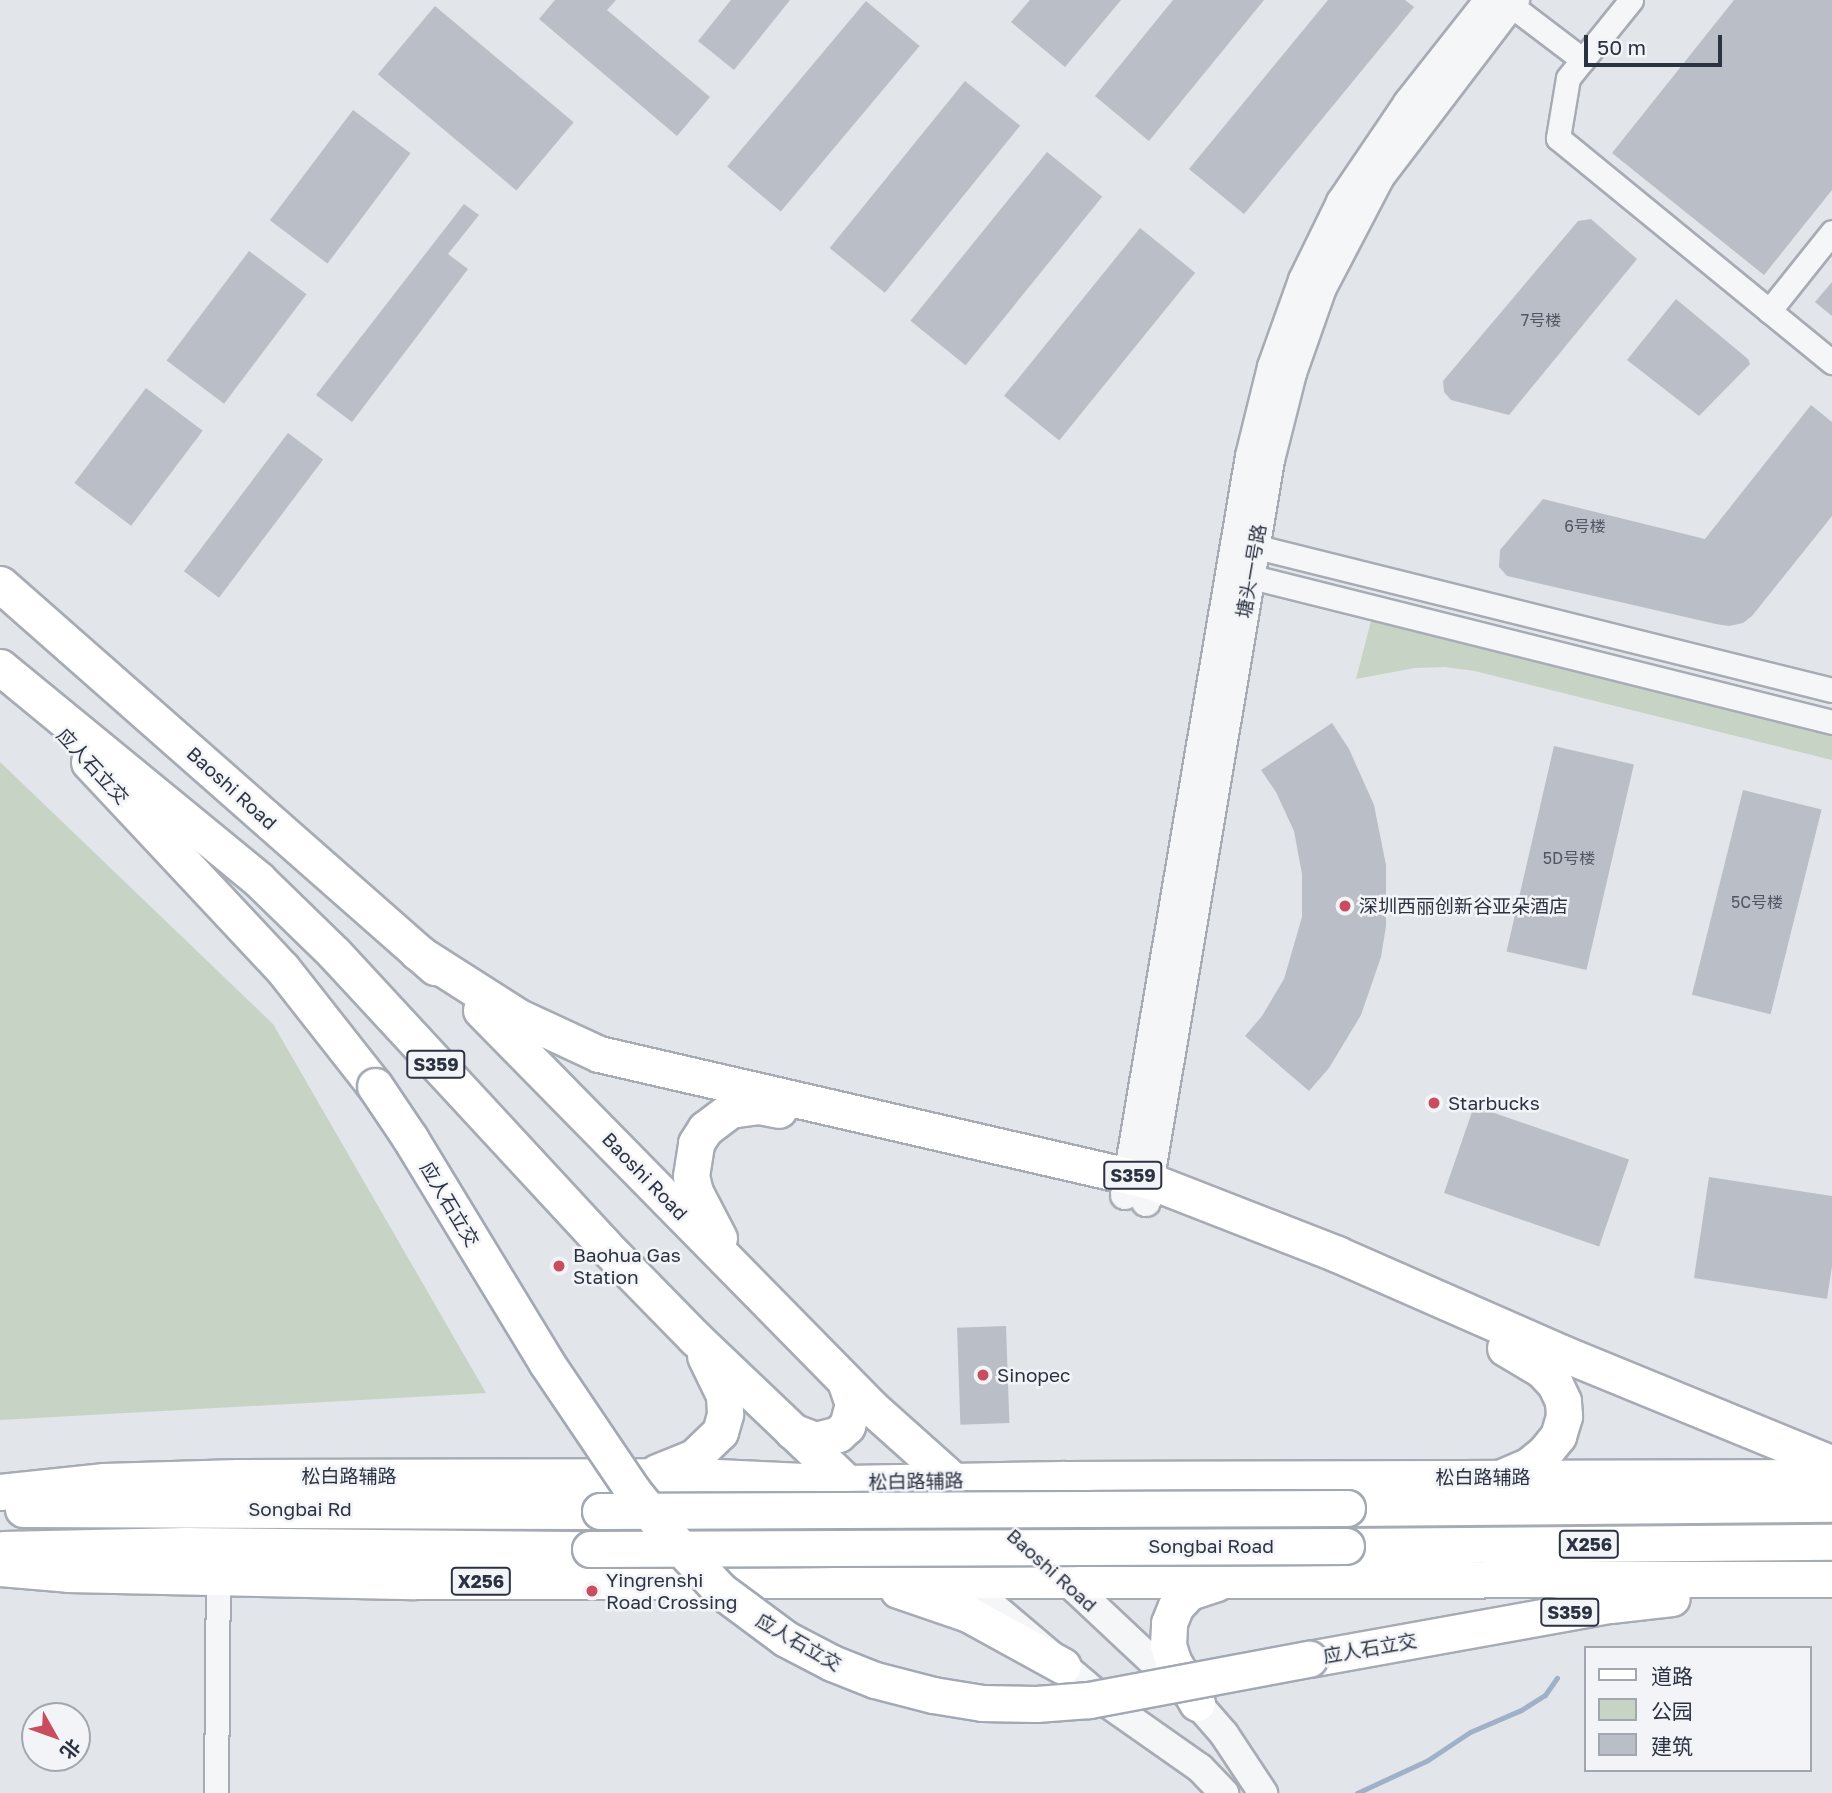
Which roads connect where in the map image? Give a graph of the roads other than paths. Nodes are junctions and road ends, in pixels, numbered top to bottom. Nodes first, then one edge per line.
1 (1631, 0) edge
2 (1505, 1) edge
3 (1583, 60) junction
4 (1832, 232) edge
5 (1769, 311) junction
6 (1832, 362) edge
7 (1245, 544) junction
8 (1240, 574) junction
9 (0, 584) edge
10 (2, 668) edge
11 (1832, 690) edge
12 (1832, 722) edge
13 (417, 952) junction
14 (1138, 1188) junction
15 (755, 1290) junction
16 (695, 1338) junction
17 (845, 1381) junction
18 (792, 1431) junction
19 (1832, 1464) edge
20 (645, 1475) junction
21 (1502, 1477) junction
22 (1832, 1477) edge
23 (1228, 1478) junction
24 (951, 1480) junction
25 (847, 1483) junction
26 (0, 1492) edge
27 (1832, 1504) edge
28 (0, 1509) edge
29 (600, 1511) joint
30 (1832, 1542) edge
31 (590, 1549) joint
32 (0, 1550) edge
33 (0, 1568) edge
34 (218, 1577) junction
35 (961, 1580) junction
36 (1832, 1580) edge
37 (639, 1581) junction
38 (868, 1581) junction
39 (1067, 1581) junction
40 (1227, 1581) junction
41 (1063, 1666) junction
42 (1197, 1703) junction
43 (216, 1793) edge
44 (1224, 1793) edge
45 (1263, 1793) edge

1 - 3 street
2 - 3 street
2 - 7 street, 塘头一号路
3 - 5 street
4 - 5 street
5 - 6 street
7 - 8 street, 塘头一号路
7 - 11 street
8 - 12 street
8 - 14 street, 塘头一号路
9 - 13 main road, Baoshi Road / S359
10 - 16 main road, S359
10 - 36 main road, 应人石立交 / S359, bridge
13 - 14 main road, S359
13 - 15 main road, Baoshi Road / S359
14 - 15 main road
14 - 19 main road, S359
14 - 21 main road
15 - 17 main road, Baoshi Road / S359
16 - 18 main road, S359
16 - 20 main road
17 - 18 main road
17 - 24 main road, Baoshi Road / S359
18 - 25 main road, S359
20 - 25 main road, 松白路辅路
20 - 26 main road, 松白路辅路
20 - 37 main road
21 - 22 main road, 松白路辅路
21 - 23 main road, 松白路辅路
23 - 24 main road, 松白路辅路
23 - 40 main road
24 - 25 main road, 松白路辅路
24 - 39 main road, Baoshi Road / S359
25 - 35 main road, S359
27 - 29 main road, Songbai Road / X256, bridge
28 - 29 main road, Songbai Rd / X256
30 - 31 main road, Songbai Road / X256, bridge
31 - 32 main road, Songbai Rd / X256
33 - 34 main road, X256
34 - 37 main road, X256
34 - 43 street
35 - 38 main road, X256
35 - 39 main road, S359
35 - 41 street
36 - 40 main road, S359
37 - 38 main road, X256
38 - 41 main road
39 - 40 main road, S359
39 - 42 street, Baoshi Road
40 - 42 main road
41 - 44 street
42 - 45 street, Baoshi Road

